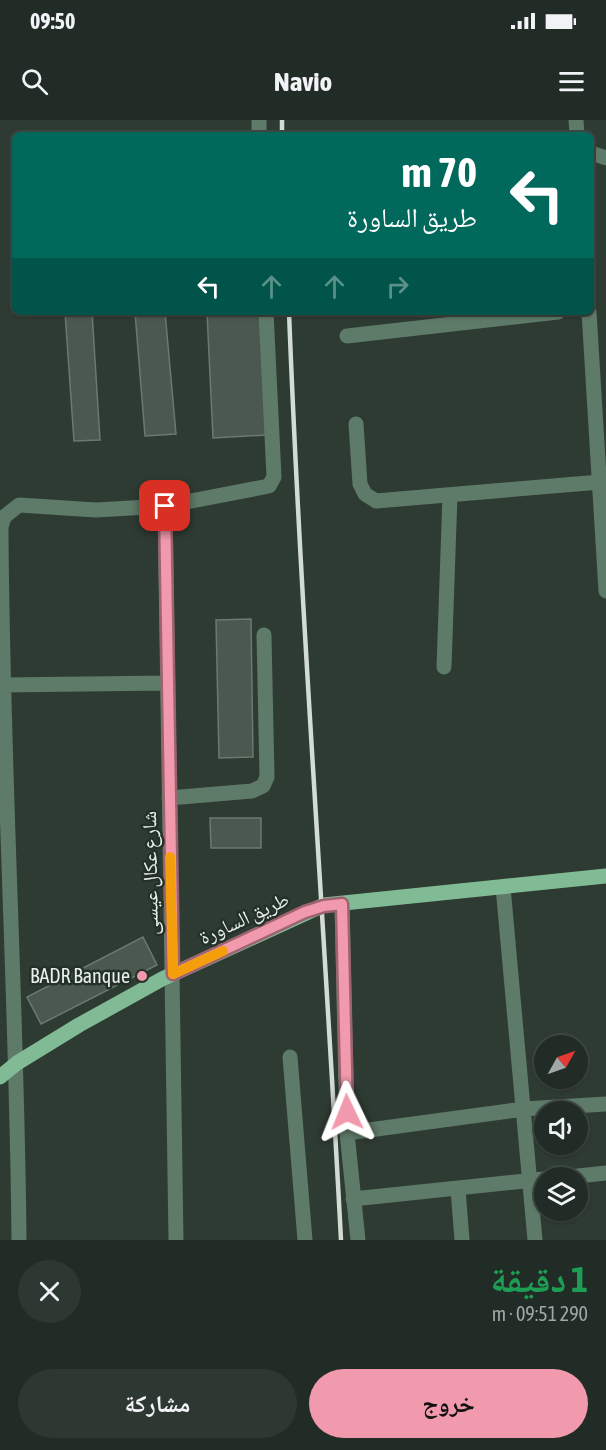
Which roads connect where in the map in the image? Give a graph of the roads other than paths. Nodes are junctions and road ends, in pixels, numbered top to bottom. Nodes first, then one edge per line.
1 (266, 315) edge
2 (532, 315) edge
3 (589, 315) edge
4 (346, 336) dead end
5 (356, 424) dead end
6 (602, 450) edge
7 (600, 482) junction
8 (450, 495) junction
9 (165, 506) junction
10 (606, 591) edge
11 (1, 600) edge
12 (264, 635) dead end
13 (444, 668) dead end
14 (167, 683) junction
15 (2, 685) junction
16 (169, 798) junction
17 (606, 876) edge
18 (503, 887) junction
19 (342, 904) junction
20 (173, 974) junction
21 (290, 1057) dead end
22 (17, 1063) junction
23 (0, 1077) edge
24 (606, 1104) edge
25 (524, 1109) junction
26 (347, 1132) junction
27 (535, 1167) edge
28 (606, 1173) edge
29 (588, 1175) edge
30 (534, 1180) edge
31 (458, 1189) junction
32 (353, 1199) junction
33 (536, 1221) edge
34 (19, 1240) edge
35 (176, 1240) edge
36 (306, 1240) edge
37 (358, 1240) edge
38 (462, 1240) edge
39 (535, 1240) edge

1 - 9 street
2 - 4 street
3 - 6 street
5 - 8 street
6 - 7 street
7 - 8 street
7 - 10 street
8 - 13 street
9 - 11 street
9 - 14 street, شارع عكال عيسى
11 - 15 street
12 - 16 street
14 - 15 street
14 - 16 street, شارع عكال عيسى
15 - 22 street
16 - 20 street, شارع عكال عيسى
17 - 18 main road, طريق الساورة
18 - 19 main road, طريق الساورة
18 - 25 street
19 - 20 main road, طريق الساورة
19 - 26 street
20 - 22 main road, طريق الساورة
20 - 35 street, شارع عكال عيسى
21 - 36 street
22 - 23 main road, طريق الساورة
22 - 34 street
24 - 25 street
25 - 26 street
25 - 27 street
26 - 32 street
28 - 29 street
30 - 31 street
31 - 32 street
31 - 38 street
32 - 37 street
33 - 39 street

